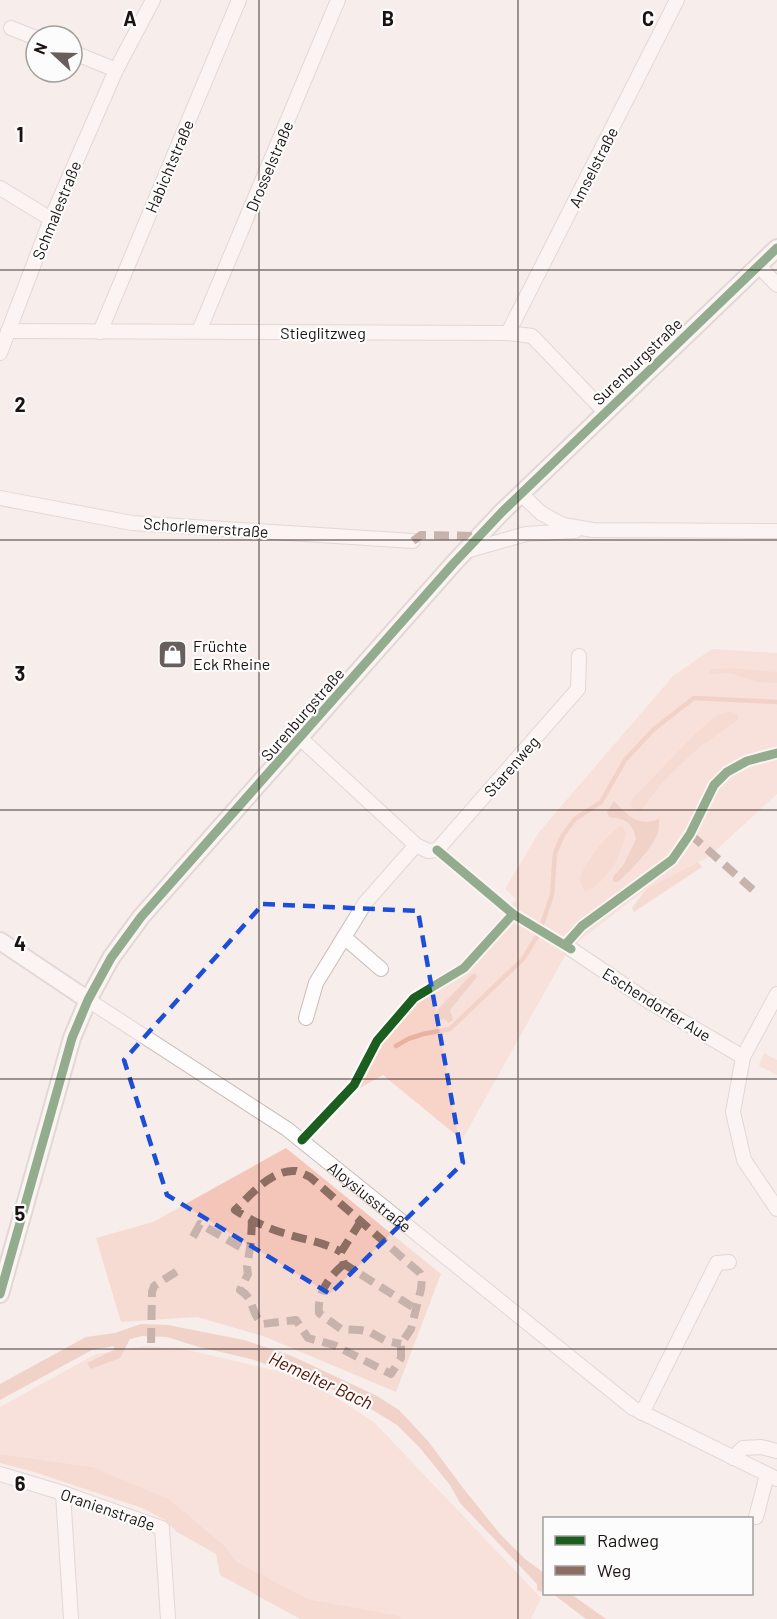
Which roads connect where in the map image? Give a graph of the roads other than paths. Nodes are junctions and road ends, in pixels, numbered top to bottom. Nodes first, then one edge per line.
1 (153, 0) edge
2 (239, 0) edge
3 (338, 0) edge
4 (677, 0) edge
5 (11, 28) dead end
6 (24, 33) edge
7 (84, 57) edge
8 (116, 69) junction
9 (0, 188) edge
10 (51, 219) junction
11 (777, 248) edge
12 (759, 266) junction
13 (777, 285) edge
14 (8, 331) junction
15 (200, 331) junction
16 (100, 332) junction
17 (508, 333) junction
18 (0, 353) edge
19 (605, 412) junction
20 (521, 494) junction
21 (0, 498) edge
22 (593, 530) junction
23 (777, 531) edge
24 (413, 542) dead end
25 (466, 551) junction
26 (579, 656) dead end
27 (300, 738) junction
28 (416, 845) junction
29 (344, 937) junction
30 (0, 941) edge
31 (572, 949) dead end
32 (381, 969) dead end
33 (777, 994) edge
34 (88, 1000) junction
35 (306, 1018) dead end
36 (743, 1057) junction
37 (777, 1209) edge
38 (729, 1262) dead end
39 (0, 1294) edge
40 (642, 1413) junction
41 (777, 1451) edge
42 (733, 1458) junction
43 (0, 1474) edge
44 (772, 1477) edge
45 (63, 1493) junction
46 (756, 1517) dead end
47 (71, 1619) edge
48 (168, 1619) edge

1 - 8 street, Schmalestraße
2 - 16 street, Habichtstraße
3 - 15 street, Drosselstraße
4 - 17 street, Amselstraße
5 - 6 street
7 - 8 street
8 - 10 street, Schmalestraße
9 - 10 street
10 - 14 street, Schmalestraße
11 - 12 street, Surenburgstraße
12 - 13 street
12 - 19 street, Surenburgstraße
14 - 16 street, Stieglitzweg
14 - 18 street, Schmalestraße
15 - 16 street, Stieglitzweg
15 - 17 street, Stieglitzweg
17 - 19 street, Stieglitzweg
19 - 20 street, Surenburgstraße
20 - 22 street
20 - 25 street, Surenburgstraße
21 - 24 street, Schorlemerstraße
22 - 23 street
22 - 25 street
25 - 27 street, Surenburgstraße
26 - 28 street, Starenweg
27 - 28 street
27 - 34 street, Surenburgstraße
28 - 29 street
29 - 32 street
29 - 35 street
30 - 34 street, Aloysiusstraße
31 - 36 street, Eschendorfer Aue
33 - 36 street
34 - 39 street, Surenburgstraße
34 - 40 street, Aloysiusstraße
36 - 37 street
38 - 40 street
40 - 42 street, Aloysiusstraße
41 - 42 street
42 - 44 street, Aloysiusstraße
43 - 45 street, Oranienstraße
44 - 46 street, Aloysiusstraße
45 - 47 street
45 - 48 street, Oranienstraße

